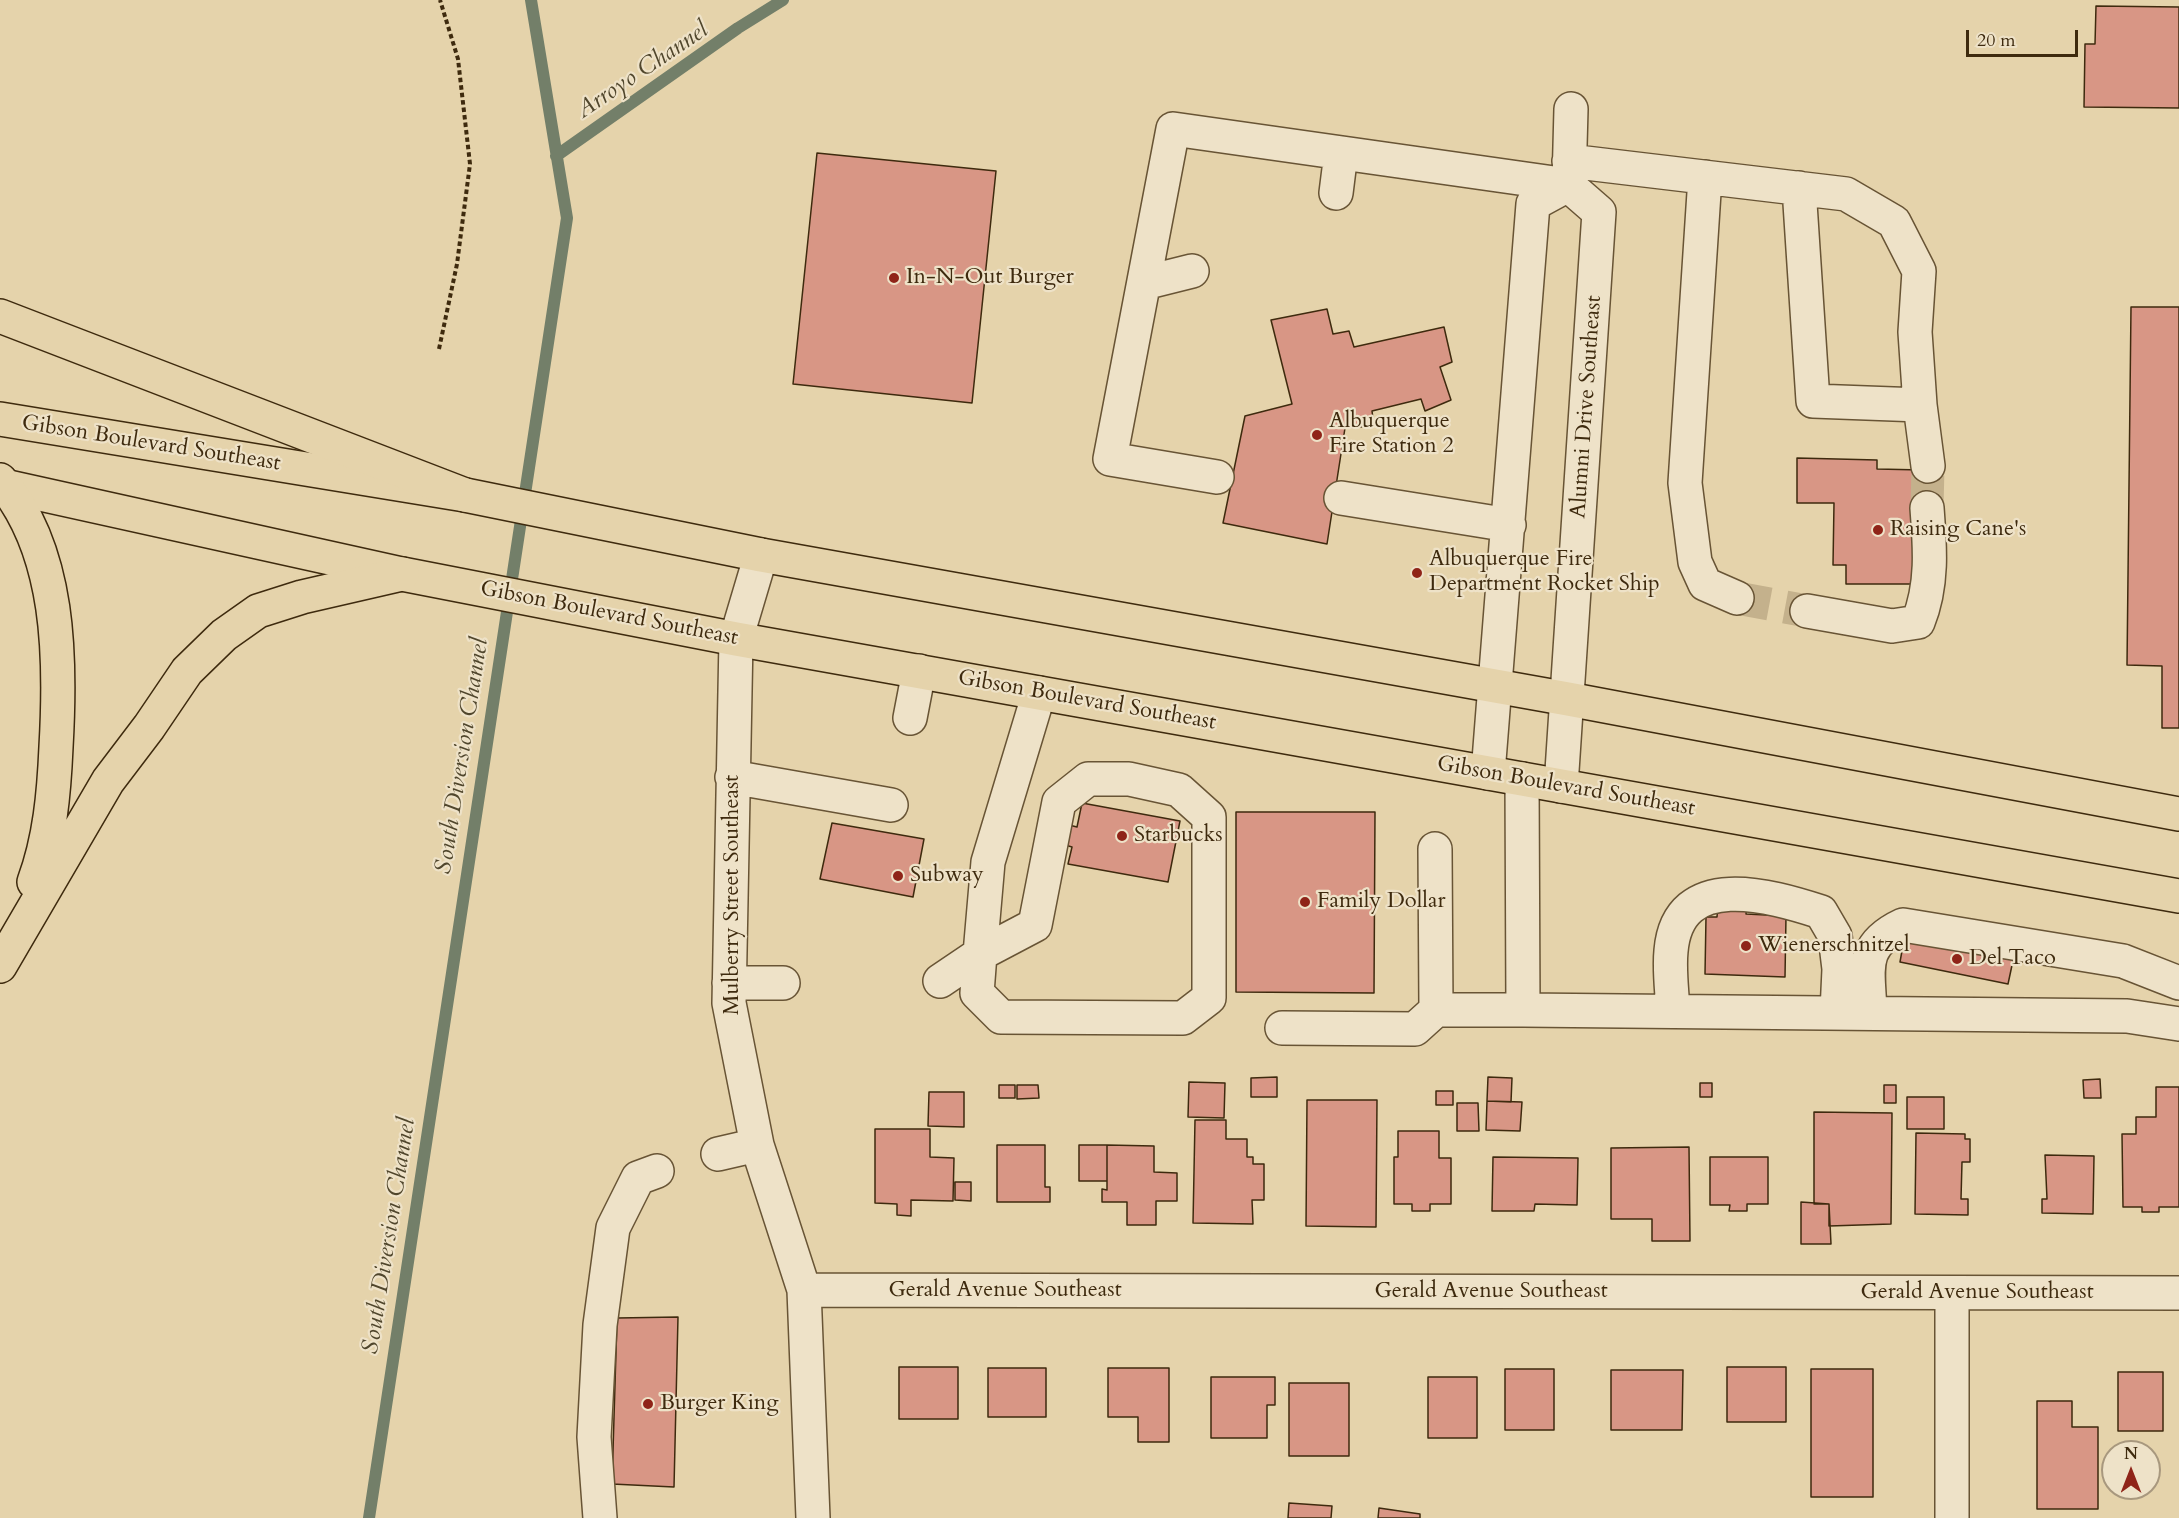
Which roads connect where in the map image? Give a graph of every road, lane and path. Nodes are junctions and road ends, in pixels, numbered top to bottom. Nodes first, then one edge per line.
1 (440, 0) edge
2 (1571, 109) dead end
3 (1341, 153) junction
4 (1569, 173) junction
5 (1705, 177) junction
6 (1799, 188) junction
7 (1336, 193) dead end
8 (1192, 271) dead end
9 (1143, 284) junction
10 (0, 316) edge
11 (439, 349) dead end
12 (1920, 405) junction
13 (0, 419) edge
14 (1929, 466) tunnel mouth
15 (1217, 477) dead end
16 (2, 484) edge
17 (465, 495) junction
18 (1341, 498) dead end
19 (1928, 508) tunnel mouth
20 (1509, 525) junction
21 (761, 555) junction
22 (402, 574) junction
23 (1737, 598) tunnel mouth
24 (1807, 611) tunnel mouth
25 (736, 639) junction
26 (919, 671) junction
27 (1496, 686) junction
28 (1040, 693) junction
29 (1568, 699) junction
30 (910, 718) dead end
31 (1488, 773) junction
32 (732, 777) junction
33 (1522, 779) junction
34 (1561, 786) junction
35 (891, 805) dead end
36 (2179, 814) edge
37 (1434, 849) dead end
38 (2179, 896) edge
39 (980, 954) junction
40 (5, 957) edge
41 (940, 981) dead end
42 (729, 983) junction
43 (783, 983) dead end
44 (2179, 983) edge
45 (1436, 1010) junction
46 (1523, 1010) junction
47 (1673, 1011) junction
48 (1837, 1012) junction
49 (1870, 1013) junction
50 (2179, 1024) edge
51 (1282, 1028) dead end
52 (757, 1145) junction
53 (717, 1154) dead end
54 (657, 1171) dead end
55 (804, 1290) junction
56 (1952, 1293) junction
57 (2179, 1293) edge
58 (600, 1518) edge
59 (813, 1518) edge
60 (1952, 1518) edge

1 - 11 path
2 - 4 street
3 - 4 street
3 - 7 street
3 - 9 street
4 - 5 street
4 - 20 street
4 - 29 street, Alumni Drive Southeast
5 - 6 street
5 - 23 street
6 - 12 street
6 - 12 street
8 - 9 street
9 - 15 street
10 - 17 main road
12 - 14 street
13 - 17 main road, Gibson Boulevard Southeast
16 - 22 main road, Gibson Boulevard Southeast
16 - 40 main road
17 - 21 main road, Gibson Boulevard Southeast
18 - 20 street
19 - 24 street
20 - 27 street
21 - 25 street, Mulberry Street Southeast
21 - 27 main road, Gibson Boulevard Southeast
22 - 25 main road, Gibson Boulevard Southeast
22 - 40 main road
25 - 26 main road, Gibson Boulevard Southeast
25 - 32 street, Mulberry Street Southeast
26 - 28 main road, Gibson Boulevard Southeast
26 - 30 street
27 - 29 main road, Gibson Boulevard Southeast
27 - 31 street
28 - 31 main road, Gibson Boulevard Southeast
28 - 39 street
29 - 34 street, Alumni Drive Southeast
29 - 36 main road, Gibson Boulevard Southeast
31 - 33 main road, Gibson Boulevard Southeast
32 - 35 street
32 - 42 street, Mulberry Street Southeast
33 - 34 main road, Gibson Boulevard Southeast
33 - 46 street
34 - 38 main road, Gibson Boulevard Southeast
37 - 45 street
39 - 39 street
39 - 41 street
42 - 43 street
42 - 52 street, Mulberry Street Southeast
44 - 49 street
45 - 46 street
45 - 51 street
46 - 47 street
47 - 48 street
47 - 48 street
48 - 49 street
49 - 50 street
52 - 53 street
52 - 55 street, Mulberry Street Southeast
54 - 58 street
55 - 56 street, Gerald Avenue Southeast
55 - 59 street, Mulberry Street Southeast
56 - 57 street, Gerald Avenue Southeast
56 - 60 street

